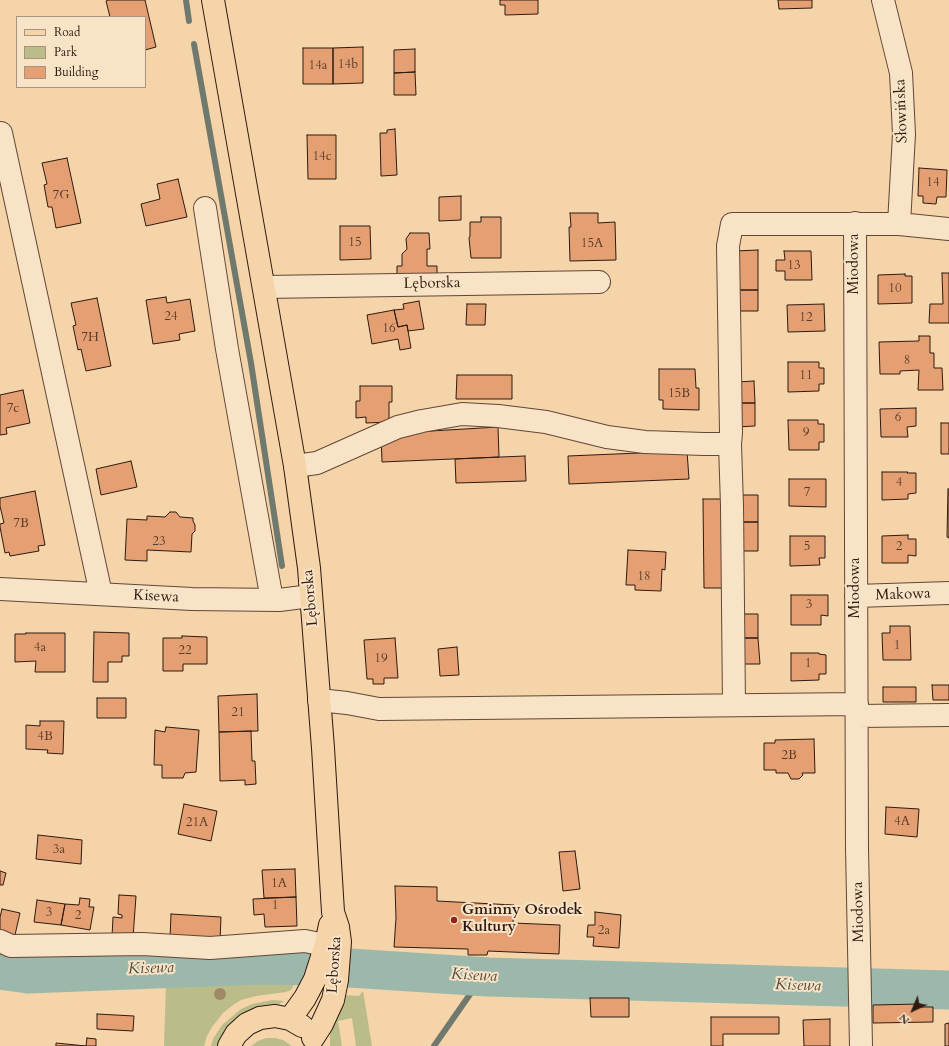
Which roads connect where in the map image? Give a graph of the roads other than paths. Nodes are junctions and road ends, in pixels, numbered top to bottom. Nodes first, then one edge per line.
1 (213, 0) edge
2 (883, 0) edge
3 (1, 133) edge
4 (205, 208) dead end
5 (855, 223) junction
6 (899, 224) junction
7 (949, 229) edge
8 (599, 282) dead end
9 (264, 287) junction
10 (730, 444) junction
11 (295, 466) junction
12 (0, 589) edge
13 (949, 593) edge
14 (101, 594) junction
15 (311, 596) junction
16 (856, 596) junction
17 (272, 600) junction
18 (319, 700) junction
19 (734, 705) junction
20 (857, 710) junction
21 (949, 715) edge
22 (0, 941) edge
23 (333, 946) junction
24 (290, 1019) junction
25 (315, 1042) edge
26 (229, 1046) edge
27 (861, 1046) edge

1 - 9 main road, Lęborska
2 - 6 street, Słowińska
3 - 14 street
4 - 17 street
5 - 6 street, Miodowa
5 - 10 street
5 - 16 street, Miodowa
6 - 7 street, Miodowa
8 - 9 street, Lęborska
9 - 11 main road, Lęborska
10 - 11 street
10 - 19 street
11 - 15 main road, Lęborska
12 - 14 street, Kisewa
13 - 16 street, Makowa
14 - 17 street, Kisewa
15 - 17 street, Kisewa
15 - 18 main road, Lęborska
16 - 20 street, Miodowa
18 - 19 street
18 - 23 main road, Lęborska
19 - 20 street
20 - 21 street
20 - 27 street, Miodowa
22 - 23 street
23 - 24 main road, Lęborska
23 - 25 main road, Lęborska
24 - 25 main road
24 - 26 main road

